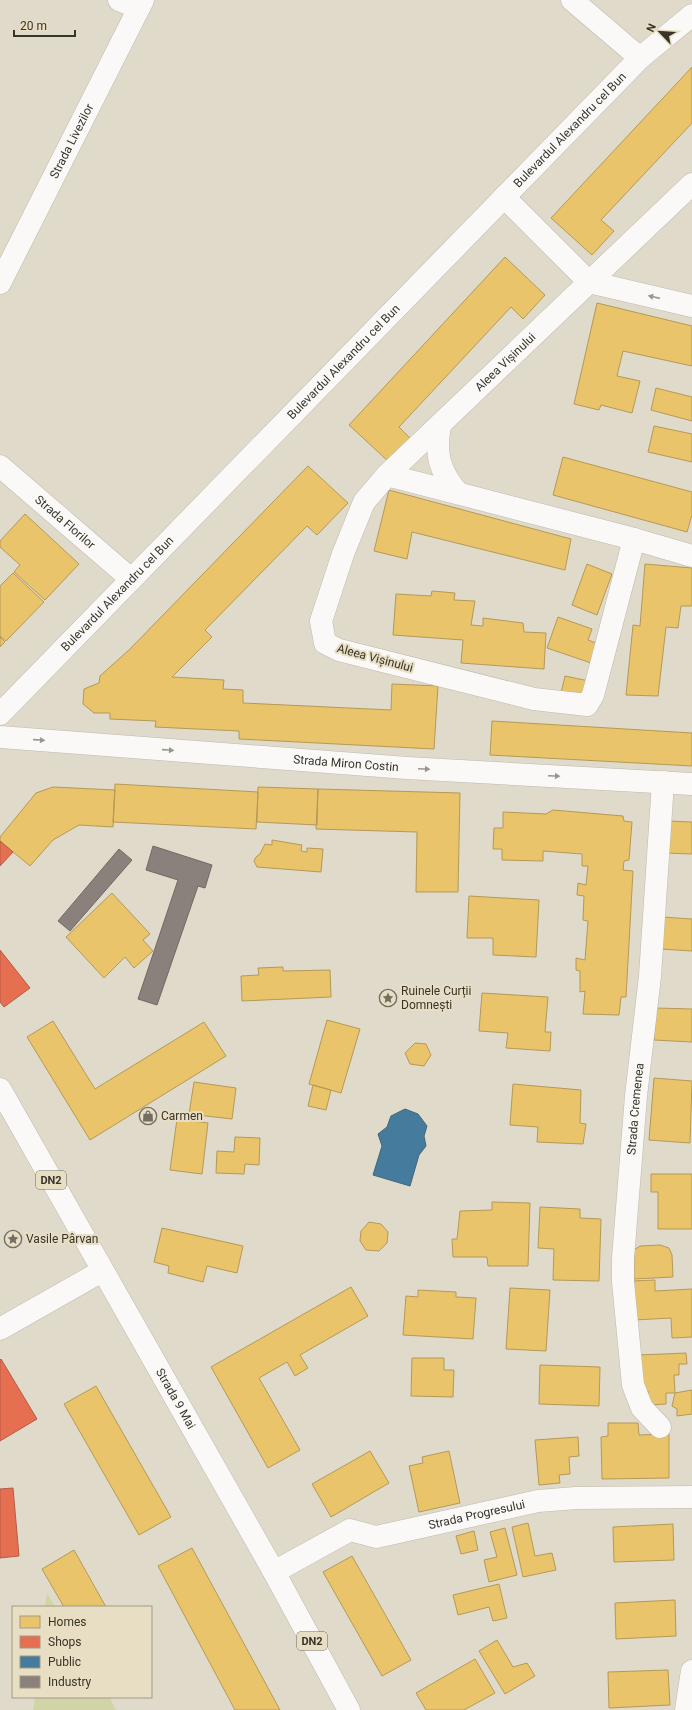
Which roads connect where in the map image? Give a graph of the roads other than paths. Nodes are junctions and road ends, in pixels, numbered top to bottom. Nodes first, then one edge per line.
1 (119, 0) edge
2 (572, 0) edge
3 (141, 4) edge
4 (692, 15) edge
5 (640, 58) junction
6 (692, 184) edge
7 (504, 197) junction
8 (589, 282) junction
9 (0, 283) edge
10 (692, 306) edge
11 (440, 425) junction
12 (0, 466) edge
13 (387, 475) junction
14 (458, 493) junction
15 (634, 538) junction
16 (692, 556) edge
17 (131, 579) junction
18 (0, 714) edge
19 (0, 737) edge
20 (663, 782) junction
21 (692, 784) edge
22 (0, 1090) edge
23 (102, 1270) junction
24 (0, 1330) edge
25 (660, 1427) dead end
26 (692, 1497) edge
27 (274, 1572) junction
28 (692, 1671) edge
29 (349, 1710) edge
30 (686, 1710) edge

1 - 3 street
2 - 5 street
3 - 9 street, Strada Livezilor
4 - 5 street, Bulevardul Alexandru cel Bun
5 - 7 street, Bulevardul Alexandru cel Bun
6 - 8 street, Aleea Vișinului
7 - 8 street
7 - 17 street, Bulevardul Alexandru cel Bun
10 -> 8 street
8 - 11 street, Aleea Vișinului
11 - 13 street, Aleea Vișinului
11 - 14 street
12 - 17 street, Strada Florilor
13 - 14 street
13 - 15 street, Aleea Vișinului
14 - 15 street
15 - 16 street
17 - 18 street, Bulevardul Alexandru cel Bun
19 -> 20 street, Strada Miron Costin
20 - 21 street, Strada Miron Costin
20 - 25 street, Strada Cremenea
22 - 23 street, Strada 9 Mai / DN2
23 - 24 street
23 - 27 street, Strada 9 Mai / DN2
26 - 27 street, Strada Progresului
27 - 29 street, Strada 9 Mai / DN2
28 - 30 street

